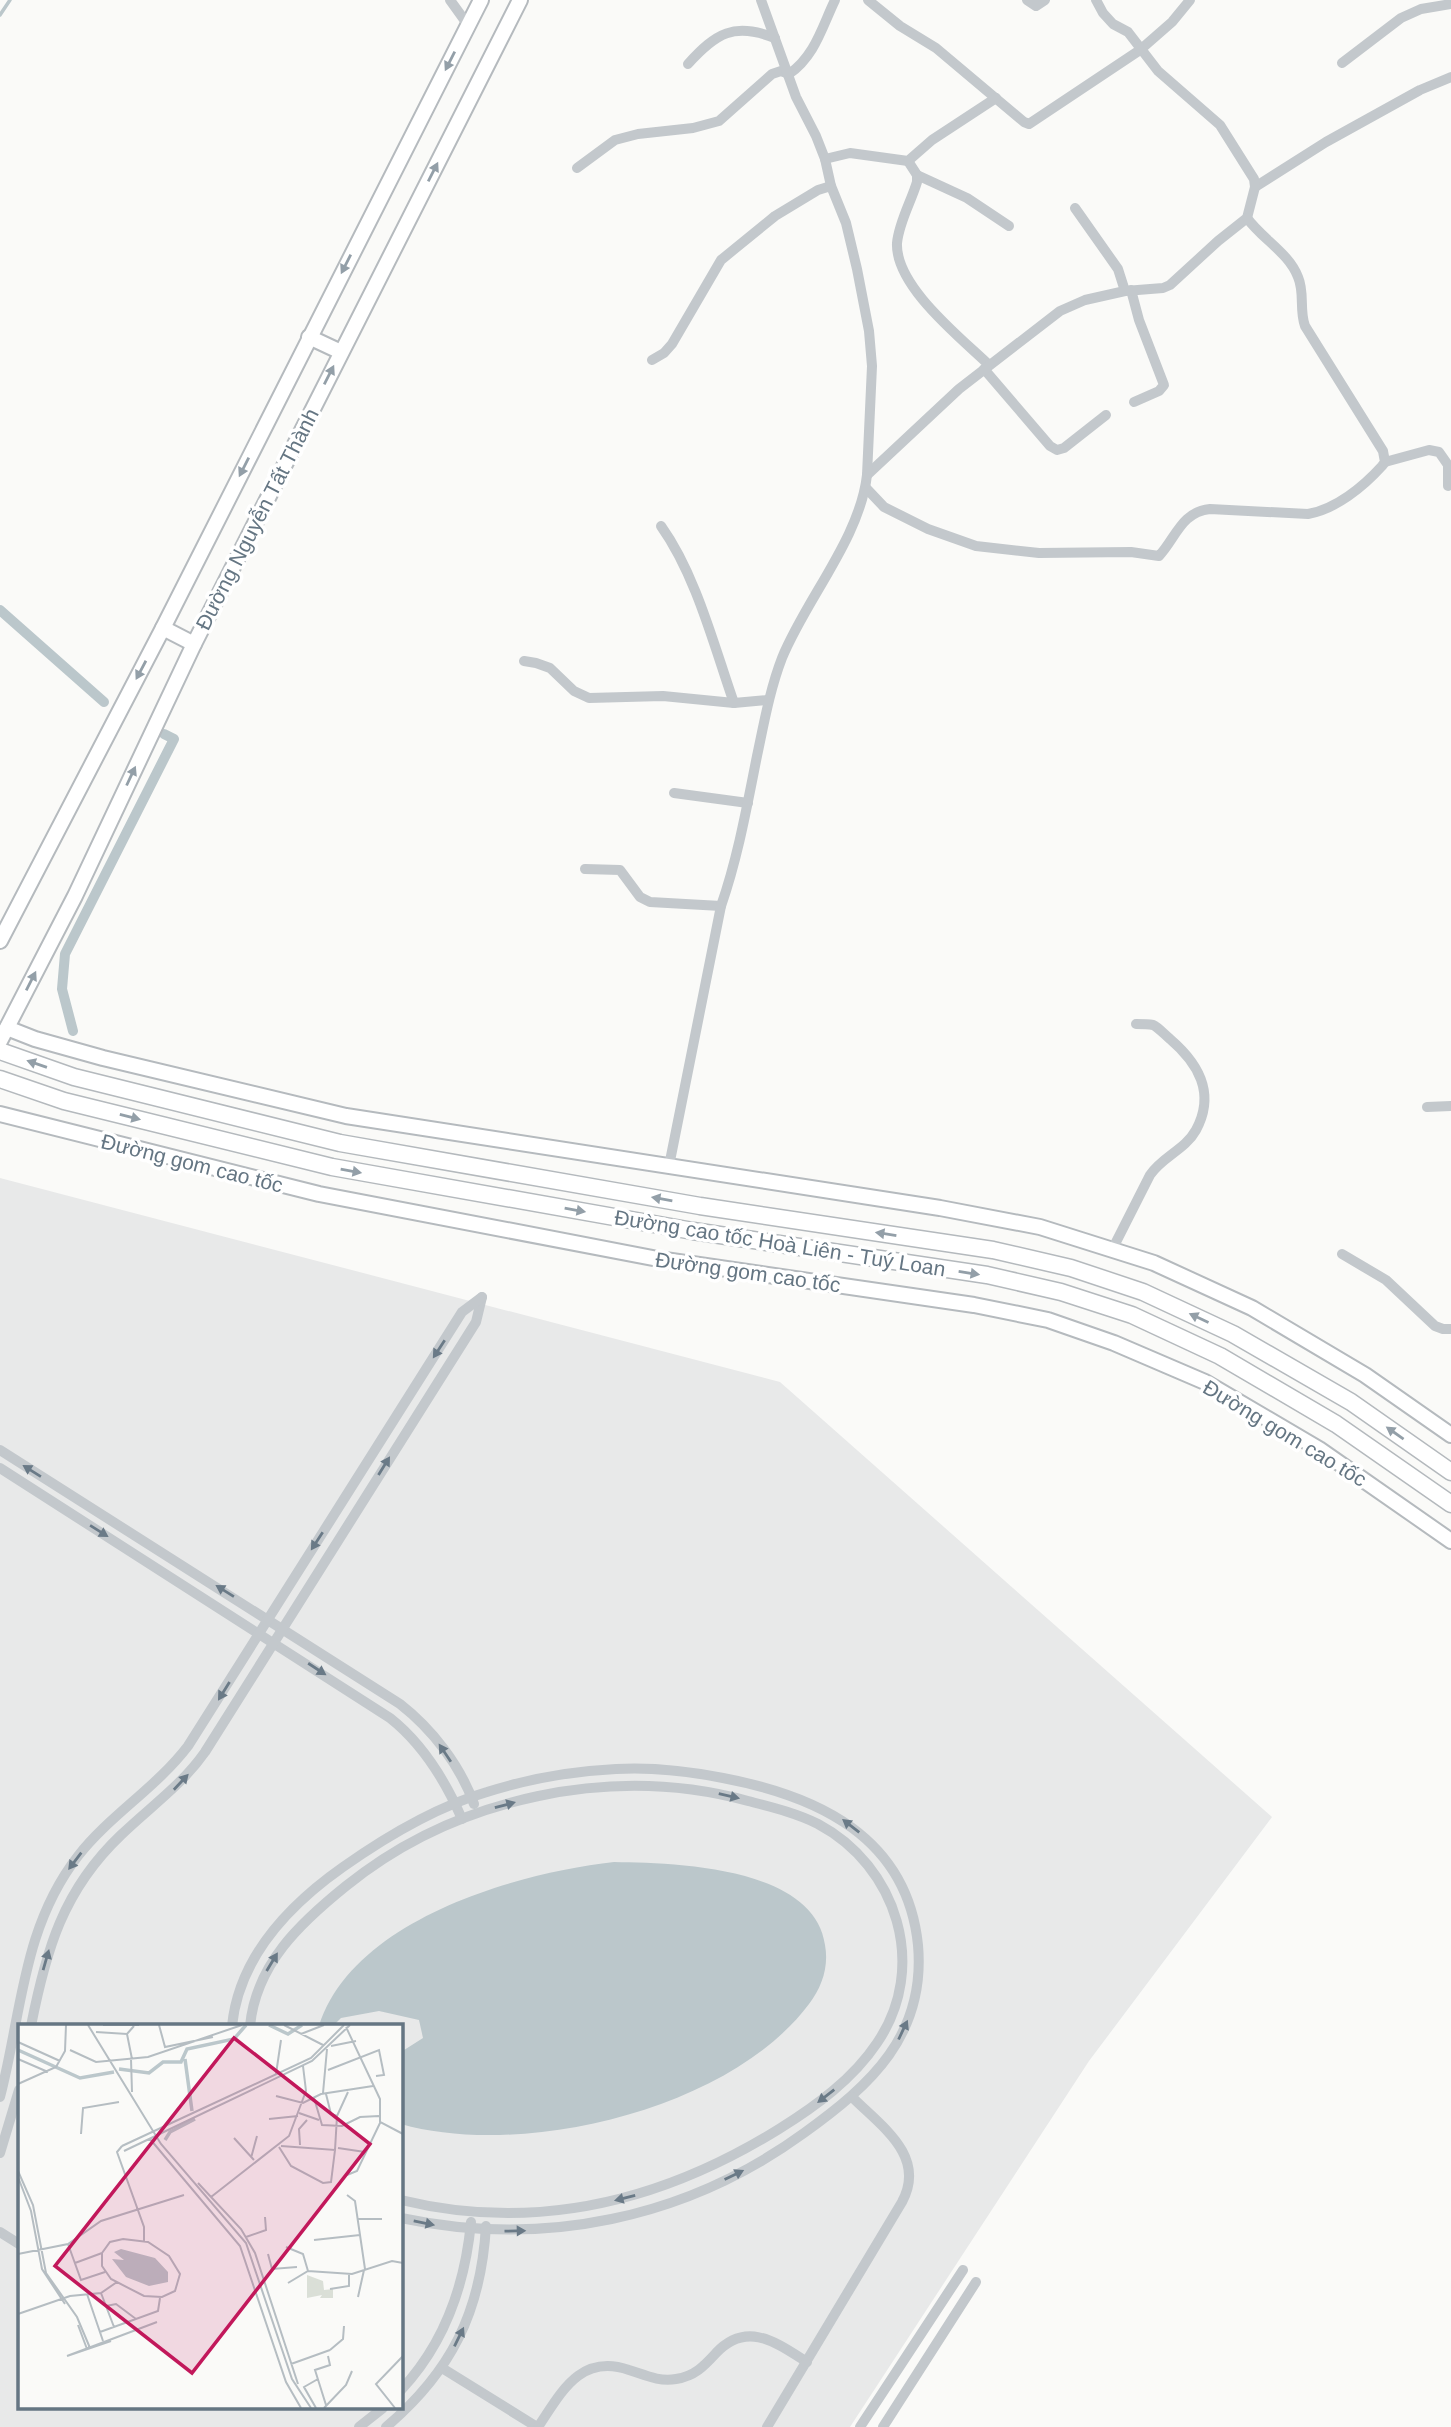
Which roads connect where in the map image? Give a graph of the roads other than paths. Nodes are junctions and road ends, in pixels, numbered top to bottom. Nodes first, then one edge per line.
1 (450, 0) edge
2 (481, 0) edge
3 (520, 0) edge
4 (761, 0) edge
5 (835, 0) edge
6 (869, 0) edge
7 (890, 0) edge
8 (1027, 0) edge
9 (1045, 0) edge
10 (1096, 0) edge
11 (1190, 0) edge
12 (1451, 4) edge
13 (881, 10) junction
14 (468, 25) junction
15 (775, 38) junction
16 (1140, 50) junction
17 (1342, 63) dead end
18 (688, 64) dead end
19 (789, 74) junction
20 (1451, 77) edge
21 (996, 98) junction
22 (825, 159) junction
23 (908, 160) junction
24 (577, 168) dead end
25 (917, 175) junction
26 (831, 186) junction
27 (1255, 187) junction
28 (1074, 208) dead end
29 (1247, 218) junction
30 (1009, 226) dead end
31 (1128, 291) junction
32 (309, 337) junction
33 (341, 352) junction
34 (652, 360) dead end
35 (986, 367) junction
36 (1134, 402) dead end
37 (1106, 415) dead end
38 (1385, 462) junction
39 (867, 475) junction
40 (1448, 486) dead end
41 (866, 488) junction
42 (661, 526) dead end
43 (163, 628) junction
44 (194, 644) junction
45 (524, 662) dead end
46 (768, 700) junction
47 (734, 703) junction
48 (674, 793) dead end
49 (748, 803) junction
50 (585, 869) dead end
51 (721, 906) junction
52 (0, 941) edge
53 (1136, 1024) dead end
54 (3, 1035) edge
55 (0, 1051) edge
56 (0, 1079) edge
57 (1451, 1106) edge
58 (1427, 1107) dead end
59 (0, 1114) edge
60 (669, 1166) junction
61 (1112, 1250) junction
62 (1342, 1254) dead end
63 (1451, 1329) edge
64 (1451, 1435) edge
65 (0, 1450) edge
66 (0, 1468) edge
67 (1451, 1472) edge
68 (1451, 1504) edge
69 (1451, 1541) edge
70 (268, 1618) junction
71 (282, 1628) junction
72 (259, 1633) junction
73 (274, 1642) junction
74 (700, 1774) junction
75 (698, 1790) junction
76 (471, 1797) junction
77 (455, 1803) junction
78 (477, 1813) junction
79 (462, 1819) junction
80 (917, 1939) junction
81 (902, 1941) junction
82 (31, 2024) edge
83 (232, 2024) edge
84 (250, 2024) edge
85 (18, 2093) edge
86 (0, 2097) edge
87 (852, 2097) junction
88 (0, 2154) edge
89 (402, 2200) edge
90 (472, 2212) junction
91 (486, 2213) junction
92 (402, 2218) edge
93 (471, 2229) junction
94 (485, 2230) junction
95 (0, 2232) edge
96 (18, 2243) edge
97 (963, 2270) dead end
98 (976, 2282) dead end
99 (807, 2362) junction
100 (442, 2368) junction
101 (402, 2389) edge
102 (380, 2410) edge
103 (359, 2427) edge
104 (386, 2427) edge
105 (538, 2427) edge
106 (767, 2427) edge
107 (860, 2427) edge
108 (883, 2427) edge

1 - 14 street
2 - 14 main road, Đường Nguyễn Tất Thành
33 -> 3 main road, Đường Nguyễn Tất Thành
4 - 15 street
5 - 19 street
6 - 13 street
7 - 13 street
8 - 9 street
10 - 16 street
11 - 16 street
12 - 17 street
13 - 21 street
14 -> 32 main road, Đường Nguyễn Tất Thành
15 - 18 street
15 - 19 street
16 - 21 street
16 - 27 street
19 - 22 street
19 - 24 street
20 - 27 street
21 - 23 street
22 - 23 street
22 - 26 street
23 - 25 street
25 - 30 street
25 - 35 street
26 - 34 street
26 - 39 street
27 - 29 street
28 - 31 street
29 - 31 street
29 - 38 street
31 - 35 street
31 - 36 street
32 - 33 main road
32 -> 43 main road, Đường Nguyễn Tất Thành
44 -> 33 main road, Đường Nguyễn Tất Thành
35 - 37 street
35 - 39 street
38 - 40 street
38 - 41 street
39 - 41 street
41 - 46 street
42 - 47 street
43 - 44 main road
43 -> 52 main road, Đường Nguyễn Tất Thành
54 -> 44 main road, Đường Nguyễn Tất Thành
45 - 47 street
46 - 47 street
46 - 49 street
48 - 49 street
49 - 51 street
50 - 51 street
51 - 60 street
53 - 61 street
54 - 60 main road
67 -> 55 highway, Đường cao tốc Hoà Liên - Tuý Loan
56 -> 68 highway, Đường cao tốc Hoà Liên - Tuý Loan
57 - 58 street
59 - 69 main road, Đường gom cao tốc
60 - 61 main road
61 - 64 main road
62 - 63 street
70 -> 65 street
66 -> 72 street
70 - 71 street
71 -> 70 street
70 - 72 street
71 - 73 street
76 -> 71 street
72 - 73 street
72 -> 86 street
73 -> 77 street
82 -> 73 street
74 - 75 street
74 - 76 street
80 -> 74 street
78 -> 75 street
75 -> 81 street
76 - 77 street
76 - 78 street
77 - 79 street
77 - 83 street
78 - 79 street
84 -> 79 street
80 - 81 street
87 -> 80 street
81 -> 91 street
85 - 88 street
94 -> 87 street
87 - 99 street
89 - 90 street
90 - 91 street
90 - 93 street
91 - 94 street
92 -> 93 street
93 - 94 street
93 - 101 street
100 -> 94 street
95 - 96 street
97 - 107 street
98 - 108 street
99 - 105 street
99 - 106 street
100 - 104 street
100 - 105 street
102 - 103 street

